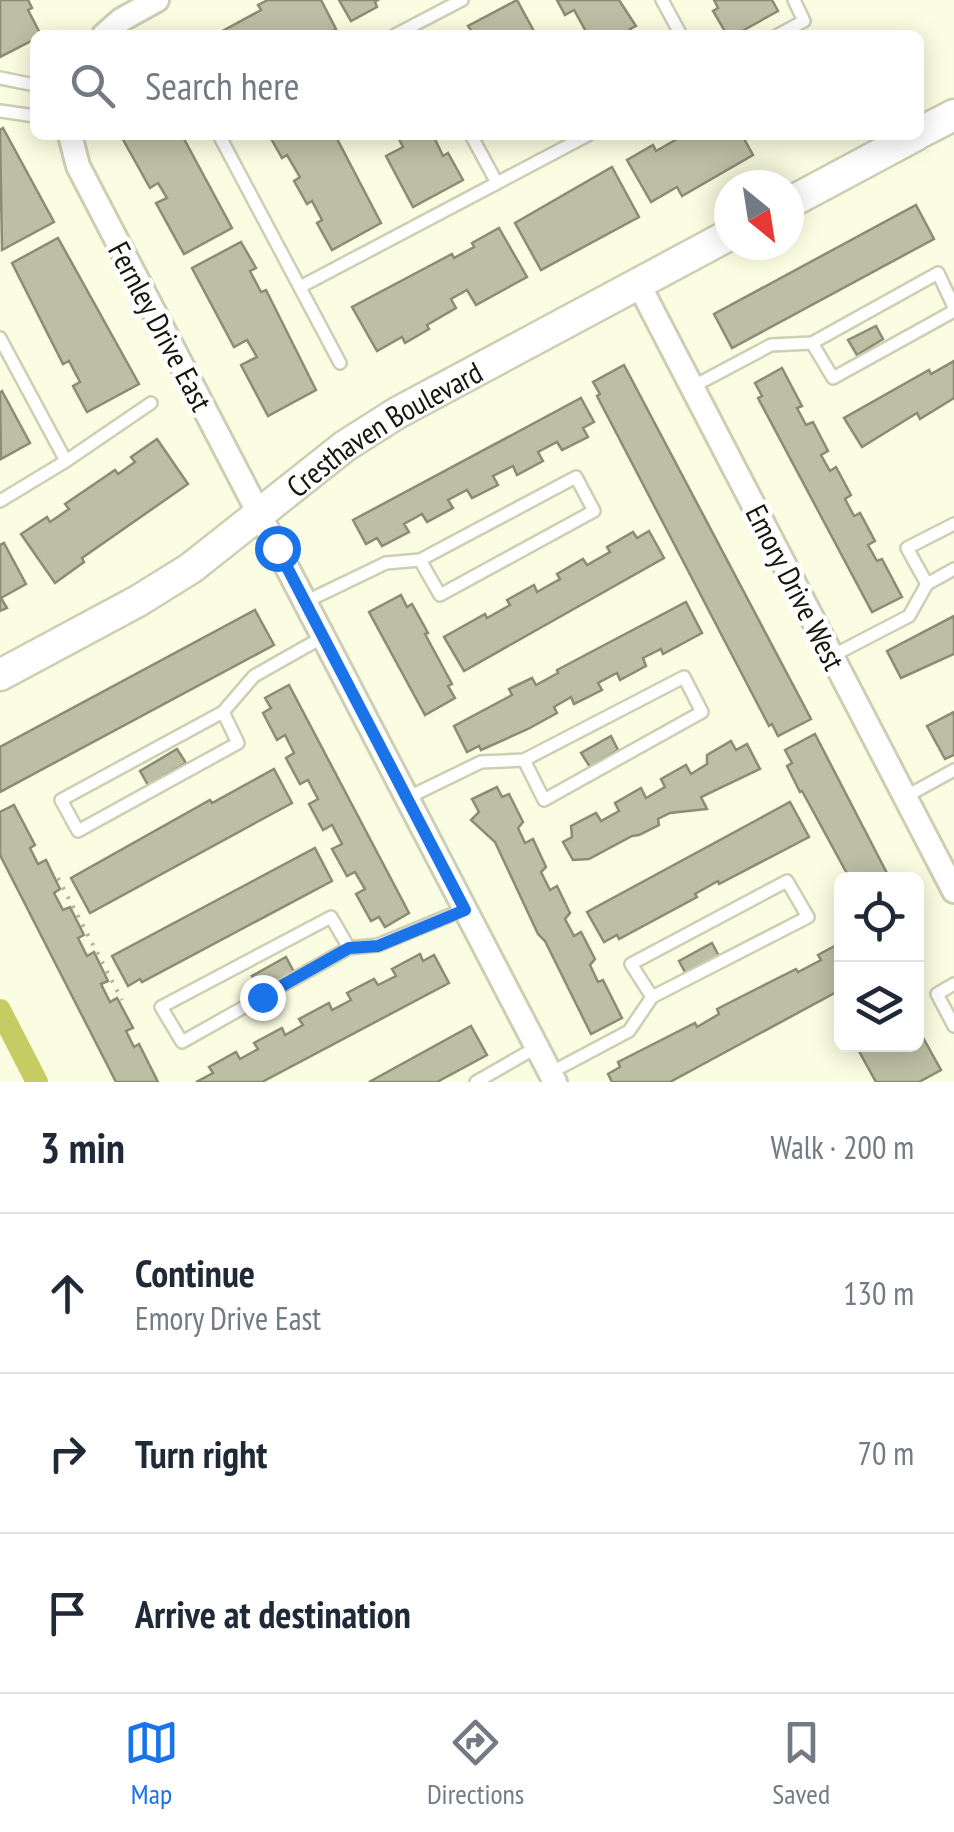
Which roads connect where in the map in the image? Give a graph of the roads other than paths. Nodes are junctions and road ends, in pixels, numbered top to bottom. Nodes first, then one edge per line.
1 (157, 0) edge
2 (462, 0) edge
3 (662, 0) edge
4 (794, 0) edge
5 (110, 30) edge
6 (416, 30) edge
7 (678, 30) edge
8 (787, 30) edge
9 (0, 78) edge
10 (30, 84) edge
11 (0, 111) edge
12 (30, 115) edge
13 (954, 115) edge
14 (924, 131) edge
15 (71, 140) edge
16 (223, 140) edge
17 (475, 140) edge
18 (579, 140) edge
19 (907, 140) edge
20 (497, 183) junction
21 (804, 195) edge
22 (714, 243) edge
23 (638, 284) junction
24 (300, 287) junction
25 (954, 309) edge
26 (0, 338) edge
27 (812, 343) junction
28 (340, 362) dead end
29 (692, 387) junction
30 (151, 403) dead end
31 (66, 461) junction
32 (0, 501) edge
33 (260, 514) junction
34 (954, 524) edge
35 (420, 560) junction
36 (954, 569) edge
37 (927, 584) junction
38 (306, 602) junction
39 (323, 636) junction
40 (832, 656) junction
41 (0, 676) edge
42 (223, 712) junction
43 (524, 760) junction
44 (954, 770) edge
45 (905, 797) junction
46 (407, 798) junction
47 (954, 891) edge
48 (465, 910) junction
49 (349, 948) junction
50 (954, 984) edge
51 (652, 997) junction
52 (954, 1026) edge
53 (537, 1048) junction
54 (553, 1078) edge
55 (476, 1082) edge

1 - 5 street
2 - 6 lane
3 - 7 lane
4 - 8 lane
9 - 10 lane
11 - 12 lane
13 - 14 street
15 - 33 street, Fernley Drive East
16 - 24 lane
17 - 20 lane
18 - 20 lane
19 - 21 street
20 - 24 lane
22 - 23 street, Cresthaven Boulevard
23 - 29 street, Emory Drive West
23 - 33 street, Cresthaven Boulevard
24 - 28 lane
25 - 27 lane
25 - 27 lane
26 - 31 lane
27 - 29 lane
29 - 40 street, Emory Drive West
30 - 31 lane
31 - 32 lane
33 - 38 street, Fernley Drive East
33 - 41 street, Cresthaven Boulevard
34 - 37 lane
35 - 35 lane
35 - 38 lane
36 - 37 lane
37 - 40 lane
38 - 39 street, Fernley Drive East
39 - 42 lane
39 - 46 street, Fernley Drive East
40 - 45 street, Emory Drive West
42 - 42 lane
43 - 43 lane
43 - 46 lane
44 - 45 lane
45 - 47 street, Emory Drive West
46 - 48 street, Fernley Drive East
48 - 49 lane
48 - 53 street, Fernley Drive East
49 - 49 lane
50 - 52 lane
51 - 51 lane
51 - 54 lane
53 - 54 street, Fernley Drive East
53 - 55 lane

